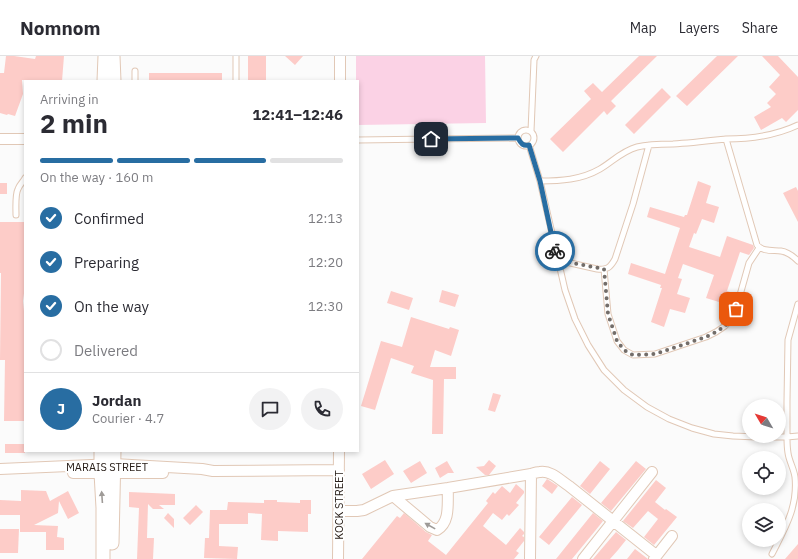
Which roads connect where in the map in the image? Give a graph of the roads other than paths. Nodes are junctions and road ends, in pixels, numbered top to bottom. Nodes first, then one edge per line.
1 (105, 56) edge
2 (113, 56) edge
3 (236, 56) edge
4 (340, 56) edge
5 (534, 57) edge
6 (135, 71) dead end
7 (104, 80) edge
8 (114, 80) edge
9 (135, 80) edge
10 (236, 80) edge
11 (340, 80) edge
12 (798, 125) edge
13 (531, 131) junction
14 (518, 138) junction
15 (0, 139) edge
16 (24, 139) edge
17 (726, 139) junction
18 (359, 140) edge
19 (529, 145) junction
20 (649, 145) junction
21 (24, 180) edge
22 (540, 181) junction
23 (16, 215) dead end
24 (759, 248) junction
25 (557, 260) junction
26 (798, 261) edge
27 (604, 269) junction
28 (798, 304) edge
29 (798, 436) edge
30 (787, 437) junction
31 (101, 452) edge
32 (114, 452) edge
33 (339, 452) edge
34 (107, 469) junction
35 (0, 470) edge
36 (339, 470) junction
37 (652, 472) dead end
38 (531, 474) junction
39 (448, 488) junction
40 (393, 496) junction
41 (339, 511) junction
42 (613, 521) junction
43 (672, 536) dead end
44 (772, 554) dead end
45 (655, 557) edge
46 (103, 559) edge
47 (111, 559) edge
48 (338, 559) edge
49 (530, 559) edge
50 (583, 559) edge

1 - 7 street
2 - 8 street
3 - 10 lane
4 - 11 street
5 - 13 lane
6 - 9 lane
12 - 17 lane
13 - 14 lane
13 - 19 lane
14 - 18 lane
14 - 19 lane
15 - 16 street
17 - 20 lane
17 - 24 lane
19 - 22 lane
20 - 22 lane
20 - 27 lane
21 - 23 lane
22 - 25 lane
24 - 26 lane
24 - 27 lane
25 - 27 lane
25 - 30 lane
28 - 30 lane
29 - 30 lane
30 - 44 lane
31 - 34 street
32 - 34 street
33 - 36 street, KOCK STREET
34 - 35 street, MARAIS STREET
34 - 36 street, MARAIS STREET
46 -> 34 street
34 - 47 street
36 - 41 street, KOCK STREET
37 - 42 street
38 - 39 street
38 - 42 street
38 - 49 street
39 - 40 street
39 -> 40 street
40 - 41 street
41 - 48 street, KOCK STREET
42 - 45 street
42 - 50 street
43 - 45 street

